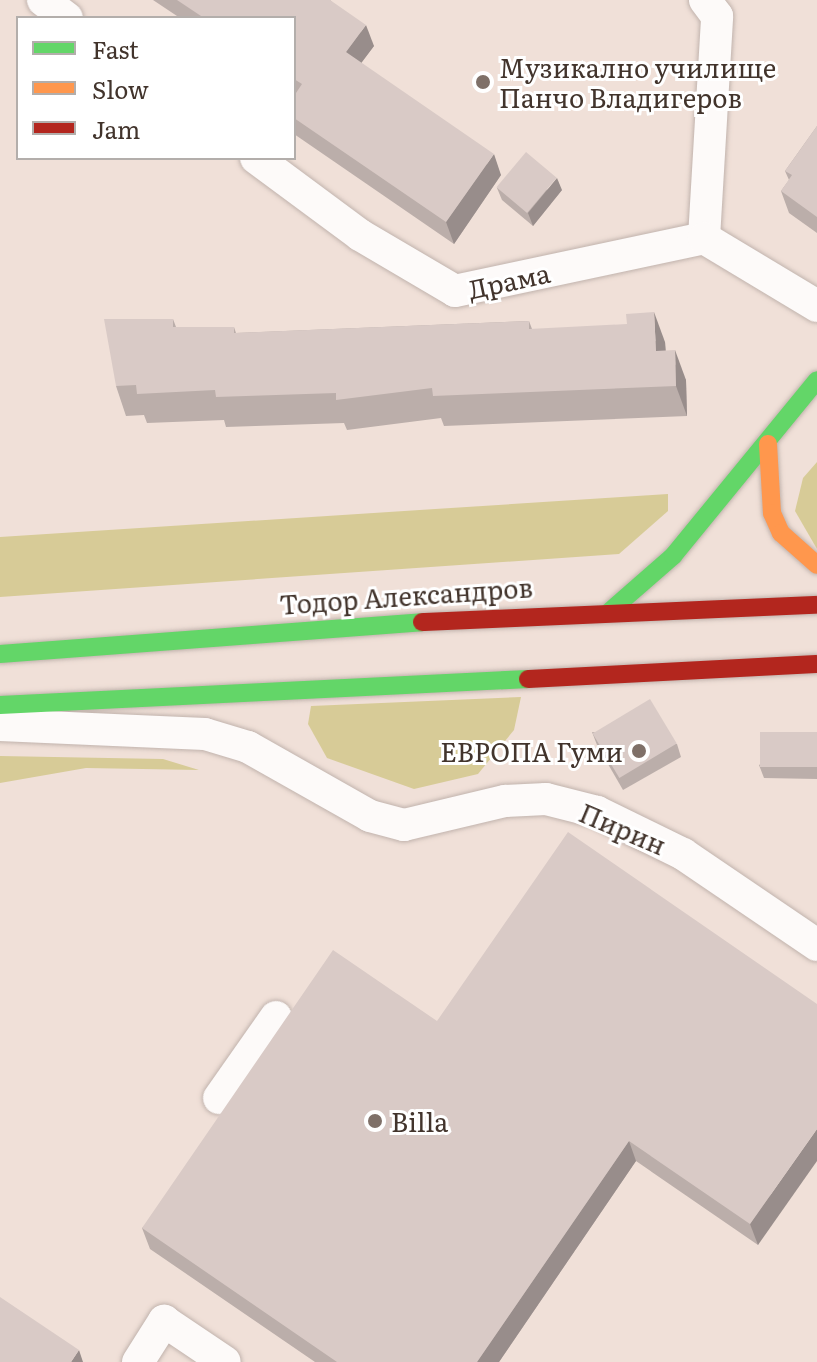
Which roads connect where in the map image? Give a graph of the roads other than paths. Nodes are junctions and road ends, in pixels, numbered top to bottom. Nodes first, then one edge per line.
1 (43, 0) edge
2 (705, 0) edge
3 (64, 16) edge
4 (259, 160) edge
5 (704, 238) junction
6 (817, 306) edge
7 (815, 388) edge
8 (768, 444) junction
9 (817, 565) edge
10 (817, 605) edge
11 (610, 611) junction
12 (0, 654) edge
13 (817, 664) edge
14 (0, 705) edge
15 (0, 725) edge
16 (817, 945) edge
17 (276, 1017) dead end
18 (219, 1098) dead end
19 (138, 1362) edge
20 (225, 1362) edge

1 - 3 street
2 - 5 street
4 - 5 street, Драма
5 - 6 street
7 - 8 main road
8 - 9 main road
8 - 11 main road
10 - 11 main road, Тодор Александров
11 - 12 main road, Тодор Александров
13 - 14 main road
15 - 16 street, Пирин
17 - 18 street
19 - 20 street

